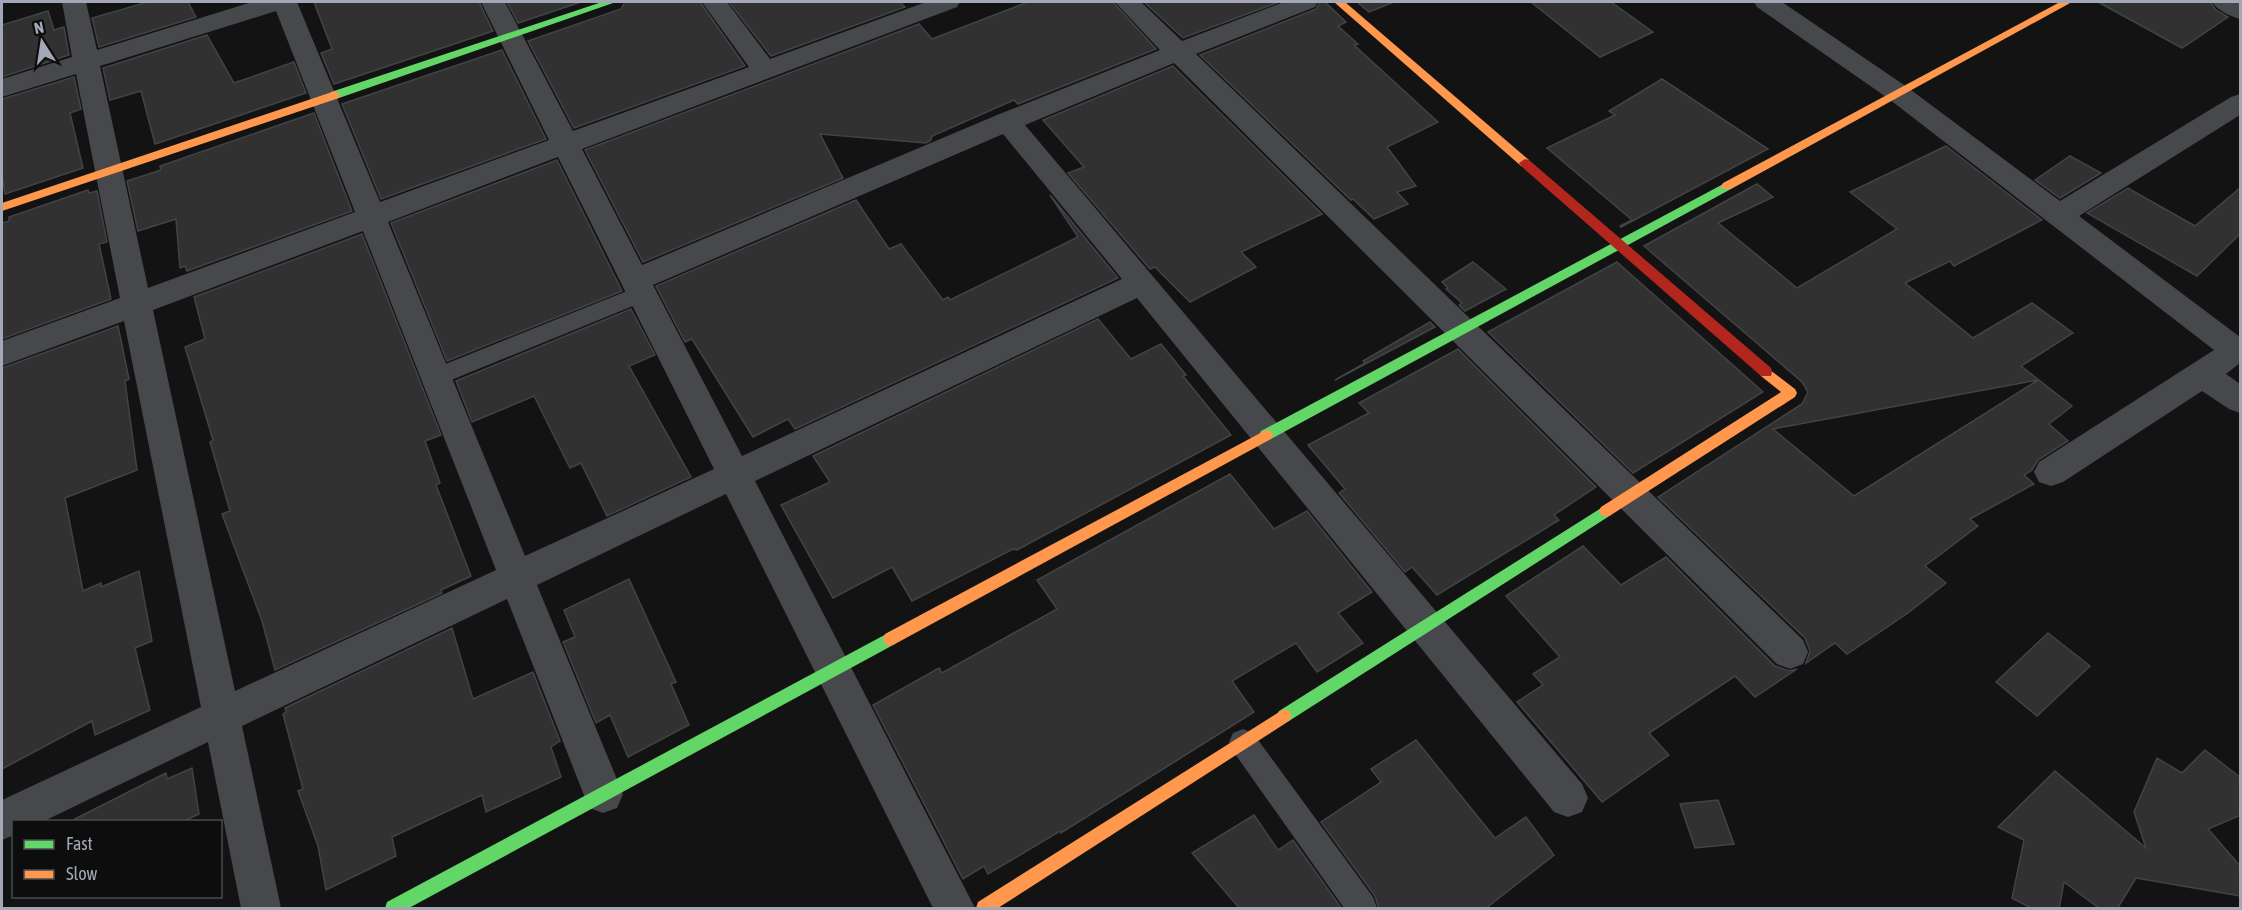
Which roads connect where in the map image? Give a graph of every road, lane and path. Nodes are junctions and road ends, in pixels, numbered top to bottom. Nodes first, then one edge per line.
1 (74, 2) edge
2 (277, 2) edge
3 (285, 2) edge
4 (493, 2) edge
5 (611, 2) edge
6 (714, 2) edge
7 (1127, 2) edge
8 (1306, 2) edge
9 (1339, 2) edge
10 (1766, 2) edge
11 (2067, 2) edge
12 (2224, 2) edge
13 (933, 4) edge
14 (2241, 11) edge
15 (511, 35) junction
16 (1177, 51) junction
17 (86, 62) junction
18 (765, 70) junction
19 (2, 88) edge
20 (1898, 93) junction
21 (324, 98) junction
22 (2241, 103) edge
23 (1007, 121) junction
24 (566, 144) junction
25 (107, 171) junction
26 (2, 207) edge
27 (2059, 215) junction
28 (371, 217) junction
29 (1620, 243) junction
30 (1141, 283) junction
31 (639, 287) junction
32 (135, 305) junction
33 (1461, 330) junction
34 (2, 354) edge
35 (2202, 375) junction
36 (436, 377) junction
37 (2241, 400) edge
38 (1267, 435) junction
39 (2051, 472) dead end
40 (735, 476) junction
41 (1630, 496) junction
42 (516, 579) junction
43 (1428, 624) junction
44 (1790, 652) dead end
45 (833, 670) junction
46 (220, 717) junction
47 (1243, 742) junction
48 (603, 794) junction
49 (1568, 798) dead end
50 (2, 820) edge
51 (261, 909) edge
52 (393, 909) edge
53 (955, 909) edge
54 (984, 909) edge
55 (1362, 909) edge

1 - 17 street
2 - 17 street
3 - 21 street
4 - 15 street
5 - 15 street
6 - 18 street
7 - 16 street
8 - 16 street
9 - 29 street
10 - 20 street
11 - 20 street
12 - 14 street
13 - 18 street
15 - 21 street
15 - 24 street
16 - 23 street
16 - 33 street
17 - 19 street
17 - 25 street
18 - 24 street
20 - 27 street
20 - 29 street
21 - 25 street
21 - 28 street
22 - 27 street
23 - 30 street
23 - 31 street
24 - 28 street
24 - 31 street
25 - 26 street
25 - 32 street
27 - 35 street
28 - 32 street
28 - 36 street
29 - 33 street
29 - 41 street
30 - 38 street
30 - 40 street
31 - 36 lane
31 - 40 street
32 - 34 street
32 - 46 street
33 - 38 street
33 - 41 street
35 - 37 street
35 - 39 street
36 - 42 street
38 - 43 street
38 - 45 street
40 - 42 street
40 - 45 street
41 - 43 street
41 - 44 street
42 - 46 street
42 - 48 street
43 - 47 street
43 - 49 street
45 - 48 street
45 - 53 street
46 - 50 street
46 - 51 street
47 - 54 street
47 - 55 lane
48 - 52 street

